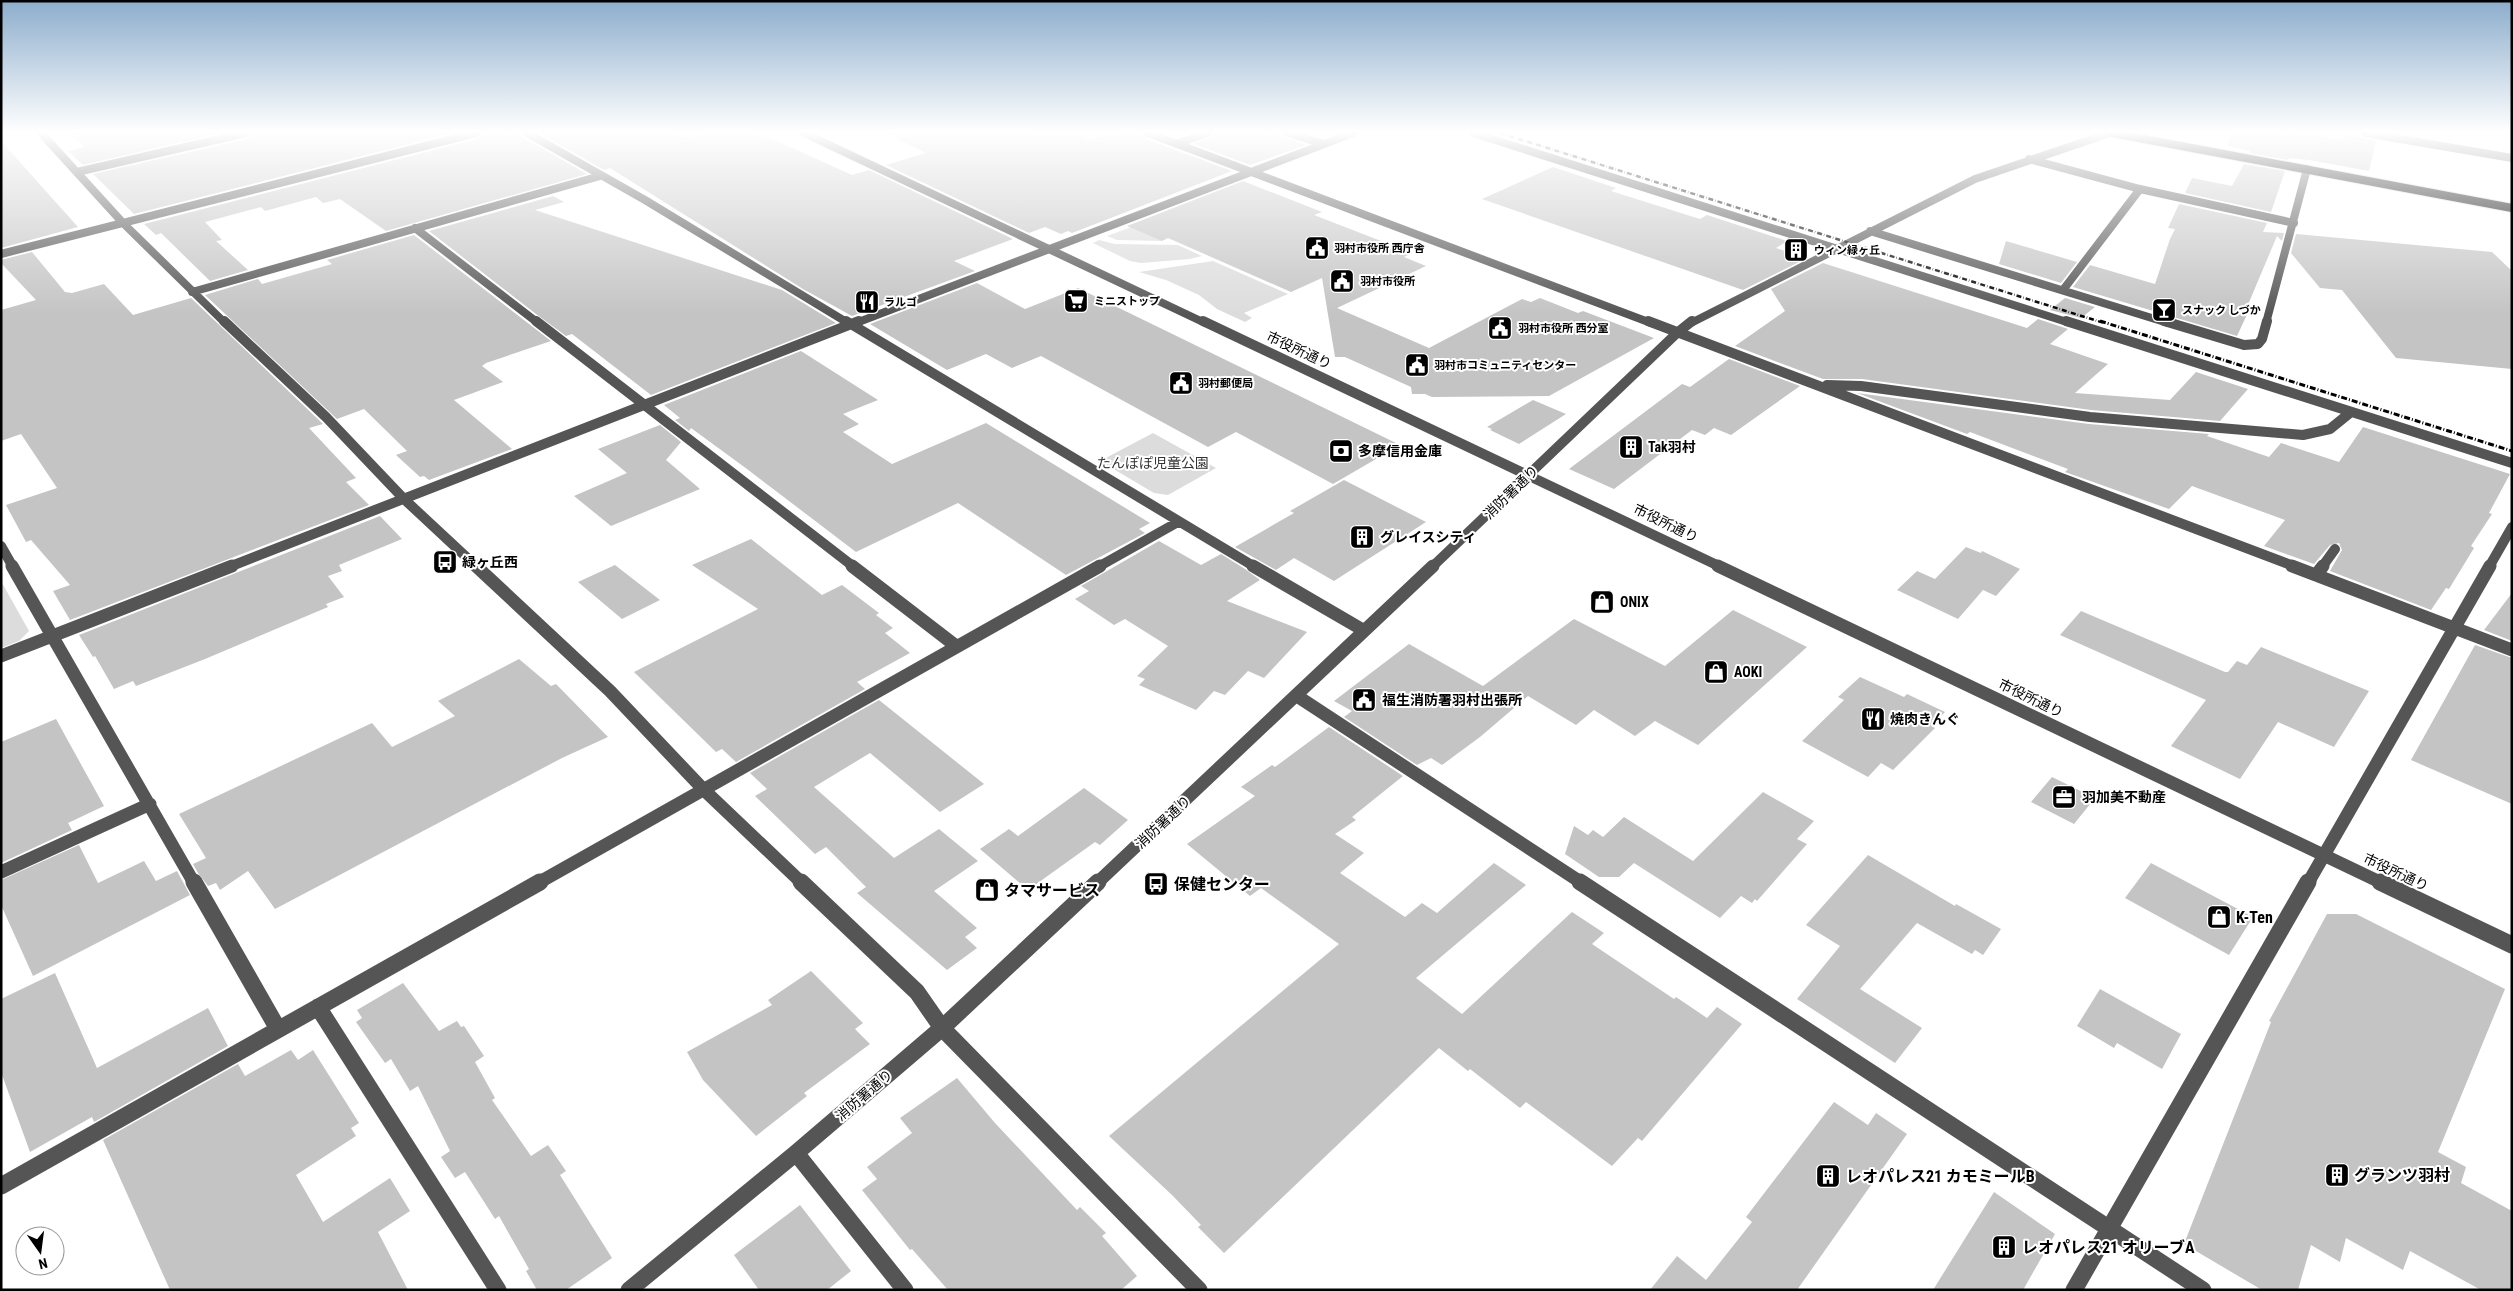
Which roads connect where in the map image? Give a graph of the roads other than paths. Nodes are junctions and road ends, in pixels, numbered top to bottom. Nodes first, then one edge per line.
1 (96, 193) edge
2 (240, 193) edge
3 (539, 193) edge
4 (632, 193) edge
5 (931, 193) edge
6 (1196, 193) edge
7 (1308, 193) edge
8 (1662, 193) edge
9 (1948, 193) edge
10 (2137, 193) edge
11 (2159, 193) edge
12 (2301, 193) edge
13 (2434, 193) edge
14 (2512, 208) edge
15 (123, 223) junction
16 (2294, 223) junction
17 (415, 228) junction
18 (1870, 232) junction
19 (1048, 249) junction
20 (1836, 249) junction
21 (1, 254) edge
22 (2063, 290) junction
23 (192, 292) junction
24 (852, 324) junction
25 (1677, 333) junction
26 (1817, 385) junction
27 (645, 406) junction
28 (2351, 412) junction
29 (2512, 463) edge
30 (1528, 476) junction
31 (404, 499) junction
32 (1178, 522) junction
33 (2512, 527) edge
34 (1, 546) edge
35 (2335, 549) dead end
36 (2316, 575) junction
37 (2455, 629) junction
38 (1363, 630) junction
39 (54, 636) junction
40 (956, 646) junction
41 (2512, 650) edge
42 (1, 656) edge
43 (1297, 696) junction
44 (703, 789) junction
45 (150, 804) junction
46 (2324, 856) junction
47 (1, 872) edge
48 (2512, 945) edge
49 (318, 1007) junction
50 (942, 1028) junction
51 (278, 1029) junction
52 (796, 1153) junction
53 (1, 1186) edge
54 (2110, 1228) junction
55 (1191, 1287) edge
56 (498, 1290) edge
57 (629, 1290) edge
58 (905, 1290) edge
59 (2074, 1290) edge
60 (2203, 1290) edge

1 - 15 street
2 - 15 street
3 - 17 street
4 - 24 street
5 - 19 street, 市役所通り
6 - 19 street
7 - 25 street
8 - 20 street
9 - 18 street, 消防署通り
10 - 22 street
11 - 16 street
12 - 16 street
13 - 14 main road
15 - 21 street
15 - 23 street
16 - 22 street
17 - 23 street
17 - 27 street
18 - 20 street, 消防署通り
18 - 22 street
19 - 24 street
19 - 30 street, 市役所通り
20 - 25 street, 消防署通り
20 - 28 street
23 - 31 street
24 - 27 street
24 - 32 street
25 - 26 street
25 - 30 street, 消防署通り
26 - 28 street
26 - 36 street
27 - 31 street
27 - 40 street
28 - 29 street
30 - 38 street, 消防署通り
30 - 46 street, 市役所通り
31 - 39 street
31 - 44 street
32 - 38 street
32 - 40 street
33 - 37 street
34 - 39 street
35 - 36 street
36 - 37 street
37 - 41 street
37 - 46 street
38 - 43 street, 消防署通り
39 - 42 street
39 - 45 street
40 - 44 street
43 - 50 street, 消防署通り
43 - 54 street
44 - 49 street
44 - 50 street
45 - 47 street
45 - 51 street
46 - 48 street, 市役所通り
46 - 54 street
49 - 51 street
49 - 56 street
50 - 52 street, 消防署通り
50 - 55 street
51 - 53 street
52 - 57 street, 消防署通り
52 - 58 street
54 - 59 street
54 - 60 street

